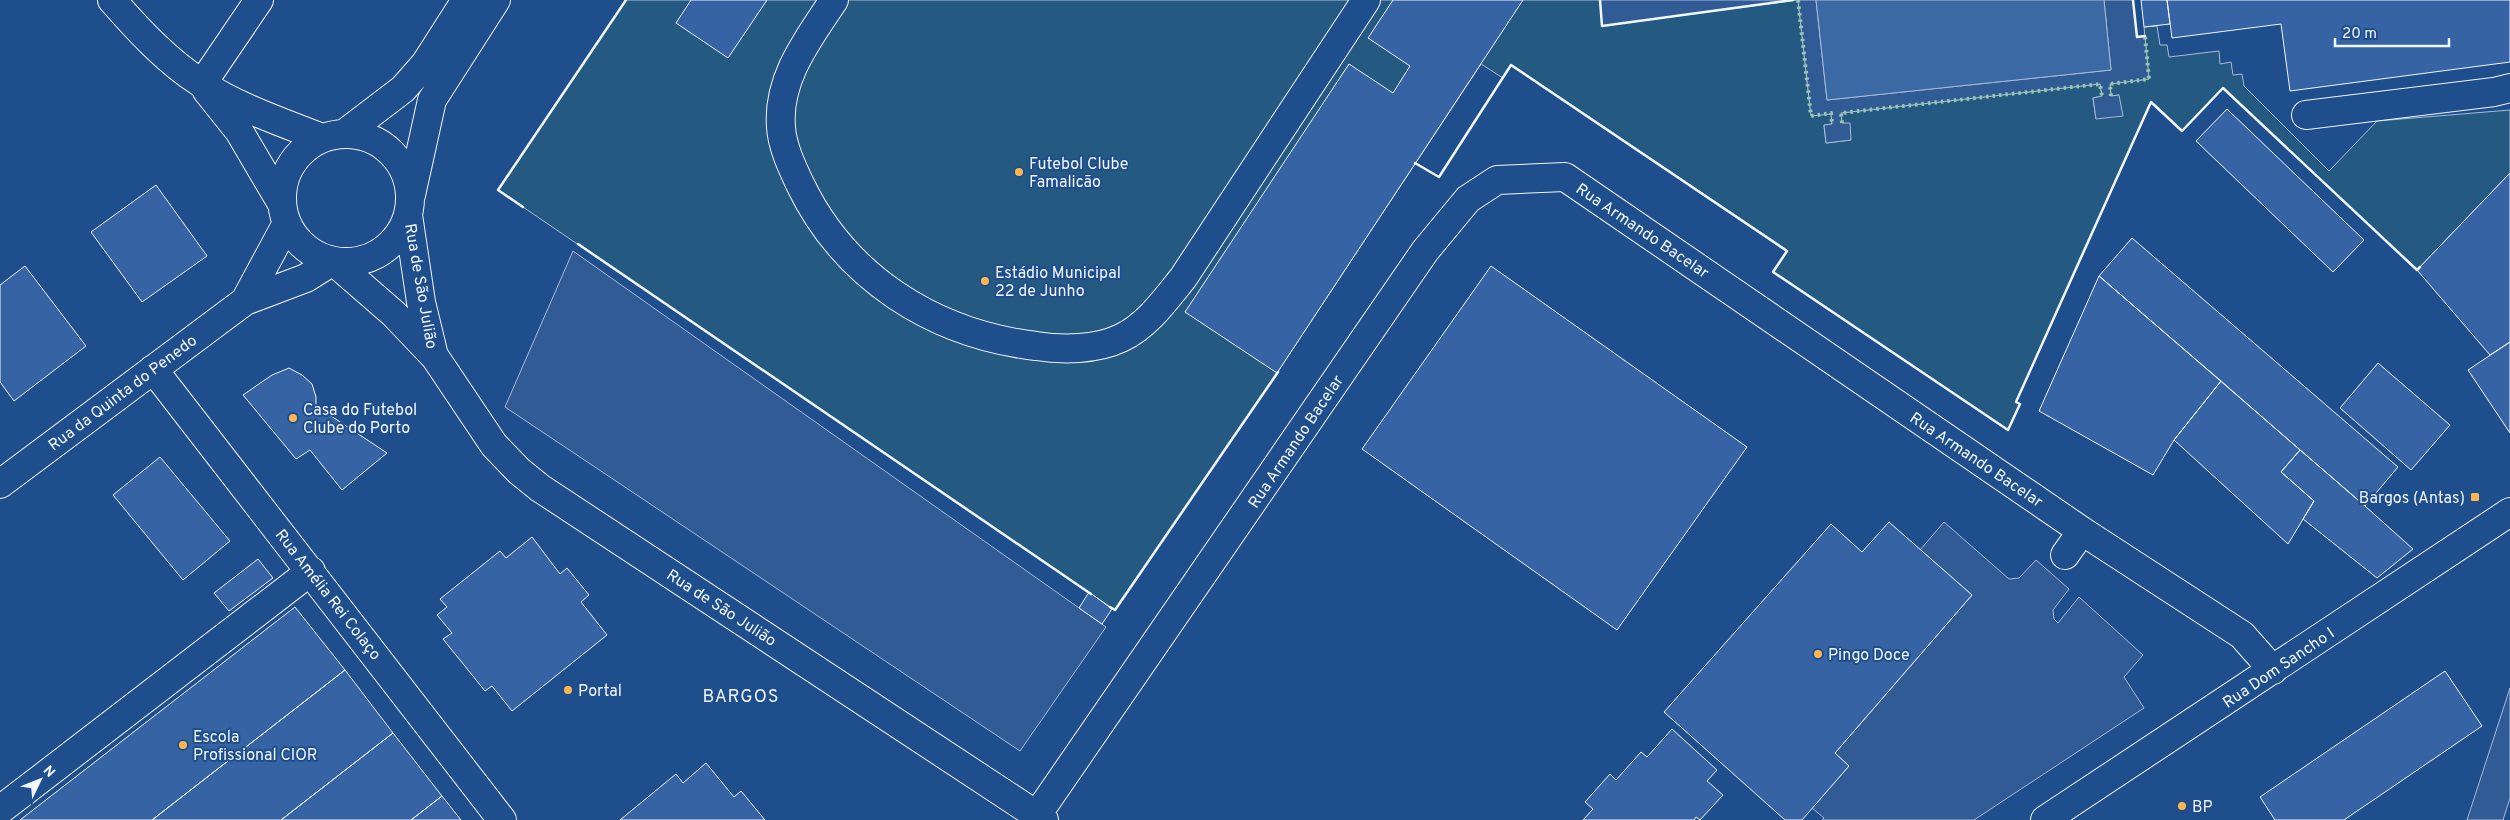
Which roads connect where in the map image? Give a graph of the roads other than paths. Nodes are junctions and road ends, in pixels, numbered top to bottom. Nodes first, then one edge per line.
1 (112, 0) edge
2 (259, 0) edge
3 (466, 0) edge
4 (496, 0) edge
5 (834, 0) edge
6 (1366, 0) edge
7 (202, 84) junction
8 (2510, 88) edge
9 (2306, 115) dead end
10 (333, 136) junction
11 (410, 206) junction
12 (285, 214) junction
13 (333, 261) junction
14 (245, 301) junction
15 (435, 357) junction
16 (153, 369) junction
17 (0, 484) edge
18 (2510, 512) edge
19 (2082, 531) junction
20 (2065, 555) dead end
21 (311, 571) junction
22 (2273, 670) junction
23 (0, 810) edge
24 (1040, 818) edge
25 (502, 820) edge
26 (2045, 820) edge

1 - 7 street
2 - 7 street
3 - 10 street
4 - 11 street
5 - 6 street
7 - 10 street
7 - 12 street
8 - 9 street
10 - 11 street
10 - 12 street
11 - 13 street
11 - 15 street, Rua de São Julião
12 - 13 street
12 - 14 street, Rua da Quinta do Penedo
13 - 14 street, Rua da Quinta do Penedo
13 - 15 street, Rua de São Julião
14 - 16 street, Rua da Quinta do Penedo
15 - 24 street, Rua de São Julião
16 - 17 street, Rua da Quinta do Penedo
16 - 21 street, Rua Amélia Rei Colaço
18 - 22 street, Rua Dom Sancho I
19 - 20 street
19 - 22 street, Rua Armando Bacelar
19 - 24 street, Rua Armando Bacelar
21 - 23 street
21 - 25 street, Rua Amélia Rei Colaço
22 - 26 street, Rua Dom Sancho I

